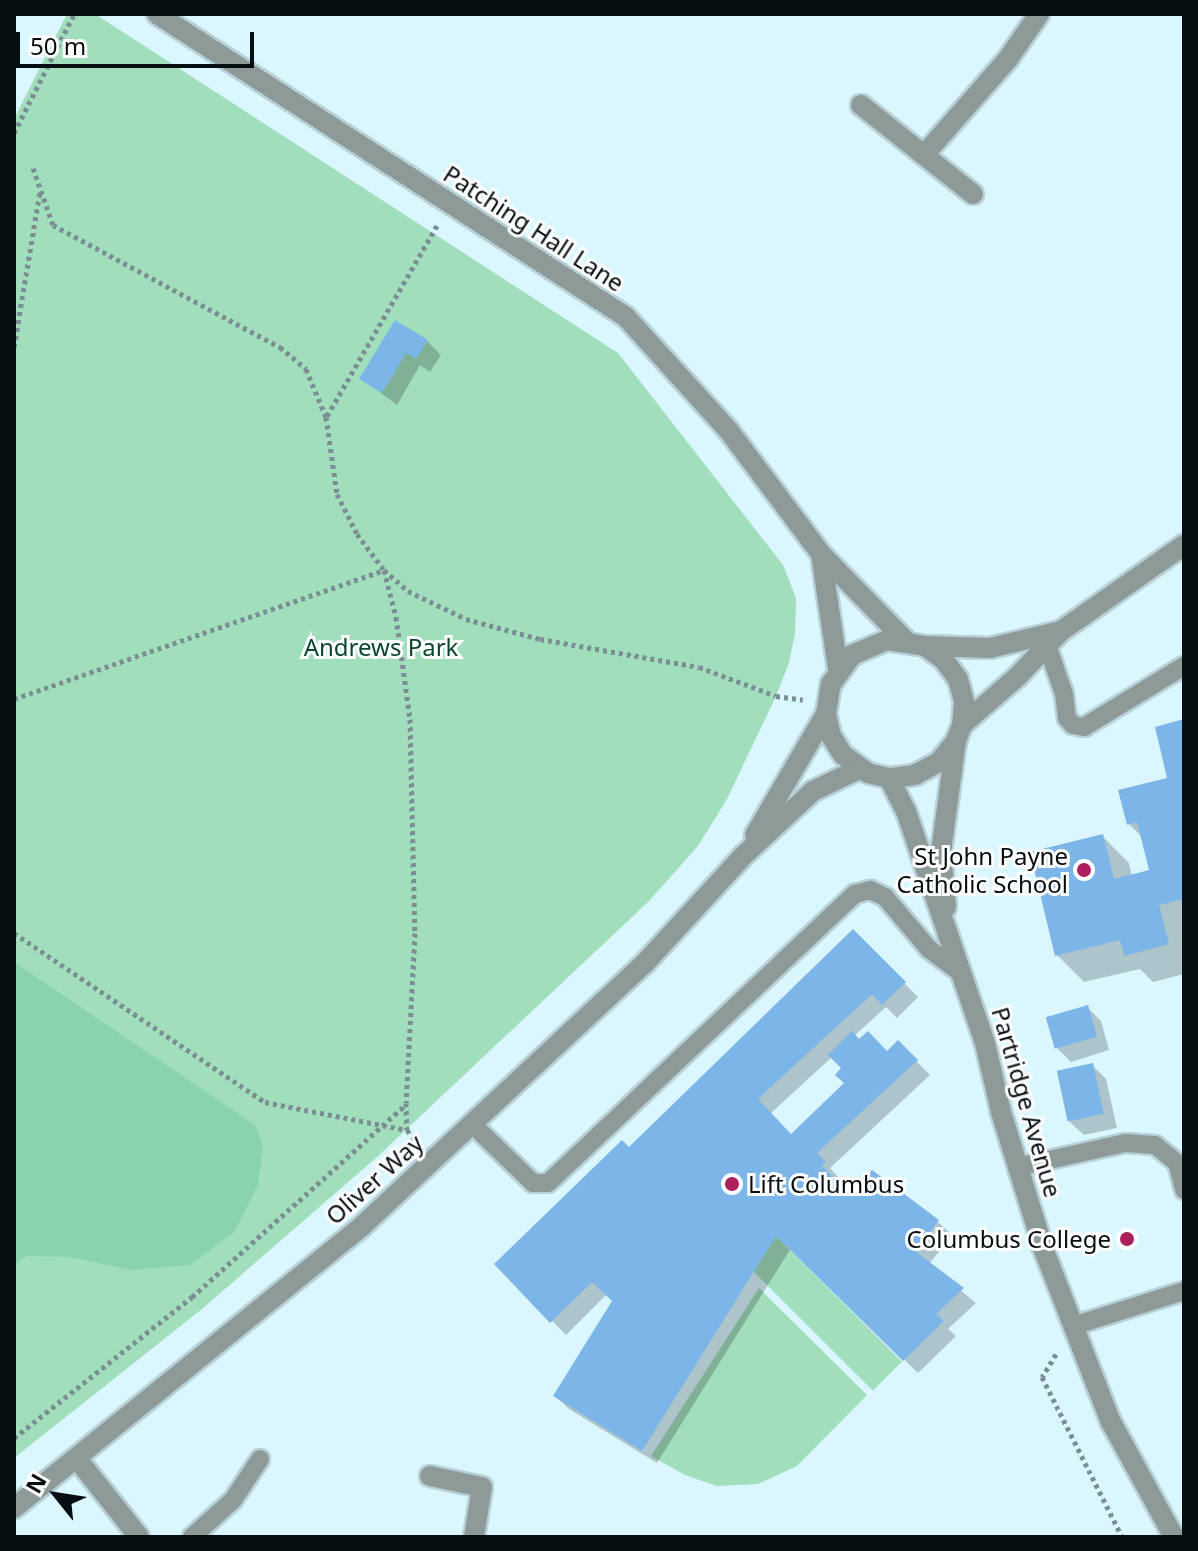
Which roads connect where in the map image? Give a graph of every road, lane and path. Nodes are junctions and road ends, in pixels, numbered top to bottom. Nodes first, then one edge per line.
1 (74, 14) edge
2 (157, 14) edge
3 (1039, 14) edge
4 (861, 105) dead end
5 (14, 133) edge
6 (924, 155) junction
7 (33, 168) dead end
8 (41, 191) junction
9 (973, 194) dead end
10 (449, 205) junction
11 (14, 347) edge
12 (326, 417) junction
13 (1184, 545) edge
14 (821, 554) junction
15 (384, 570) junction
16 (1054, 638) junction
17 (916, 644) junction
18 (1184, 666) edge
19 (838, 669) junction
20 (14, 699) edge
21 (795, 700) dead end
22 (826, 714) junction
23 (959, 733) junction
24 (859, 769) junction
25 (889, 778) junction
26 (742, 857) junction
27 (14, 933) edge
28 (949, 943) junction
29 (959, 972) junction
30 (406, 1103) junction
31 (472, 1124) junction
32 (382, 1125) junction
33 (1017, 1167) junction
34 (1184, 1190) edge
35 (1184, 1291) edge
36 (1073, 1326) junction
37 (14, 1438) edge
38 (260, 1459) dead end
39 (78, 1460) junction
40 (430, 1476) dead end
41 (14, 1508) edge
42 (139, 1537) edge
43 (192, 1537) edge
44 (474, 1537) edge
45 (1122, 1537) edge
46 (1174, 1537) edge

1 - 5 path
2 - 10 street, Patching Hall Lane
3 - 6 street
4 - 6 street
6 - 9 street
7 - 8 path
8 - 11 path
8 - 12 path
10 - 12 path
10 - 14 street, Patching Hall Lane
12 - 15 path
13 - 16 street
14 - 17 street, Patching Hall Lane
14 - 19 street, Patching Hall Lane
15 - 20 path
15 - 21 path
15 - 30 path
16 - 17 street
16 - 18 lane
16 - 23 street
17 - 19 street
17 - 23 street, Patching Hall Lane
19 - 22 street, Patching Hall Lane
22 - 24 street
22 - 26 street, Oliver Way
23 - 25 street
23 - 28 street, Partridge Avenue
24 - 25 street
24 - 26 street, Oliver Way
25 - 28 street, Partridge Avenue
26 - 31 street, Oliver Way
27 - 32 path
28 - 29 street, Partridge Avenue
29 - 31 lane
29 - 33 street, Partridge Avenue
30 - 32 path
30 - 32 path
31 - 39 street, Oliver Way
32 - 37 path
33 - 34 lane
33 - 36 street, Partridge Avenue
35 - 36 lane
36 - 45 path
36 - 46 street, Partridge Avenue
38 - 43 lane
39 - 41 street, Oliver Way
39 - 42 street
40 - 44 street

